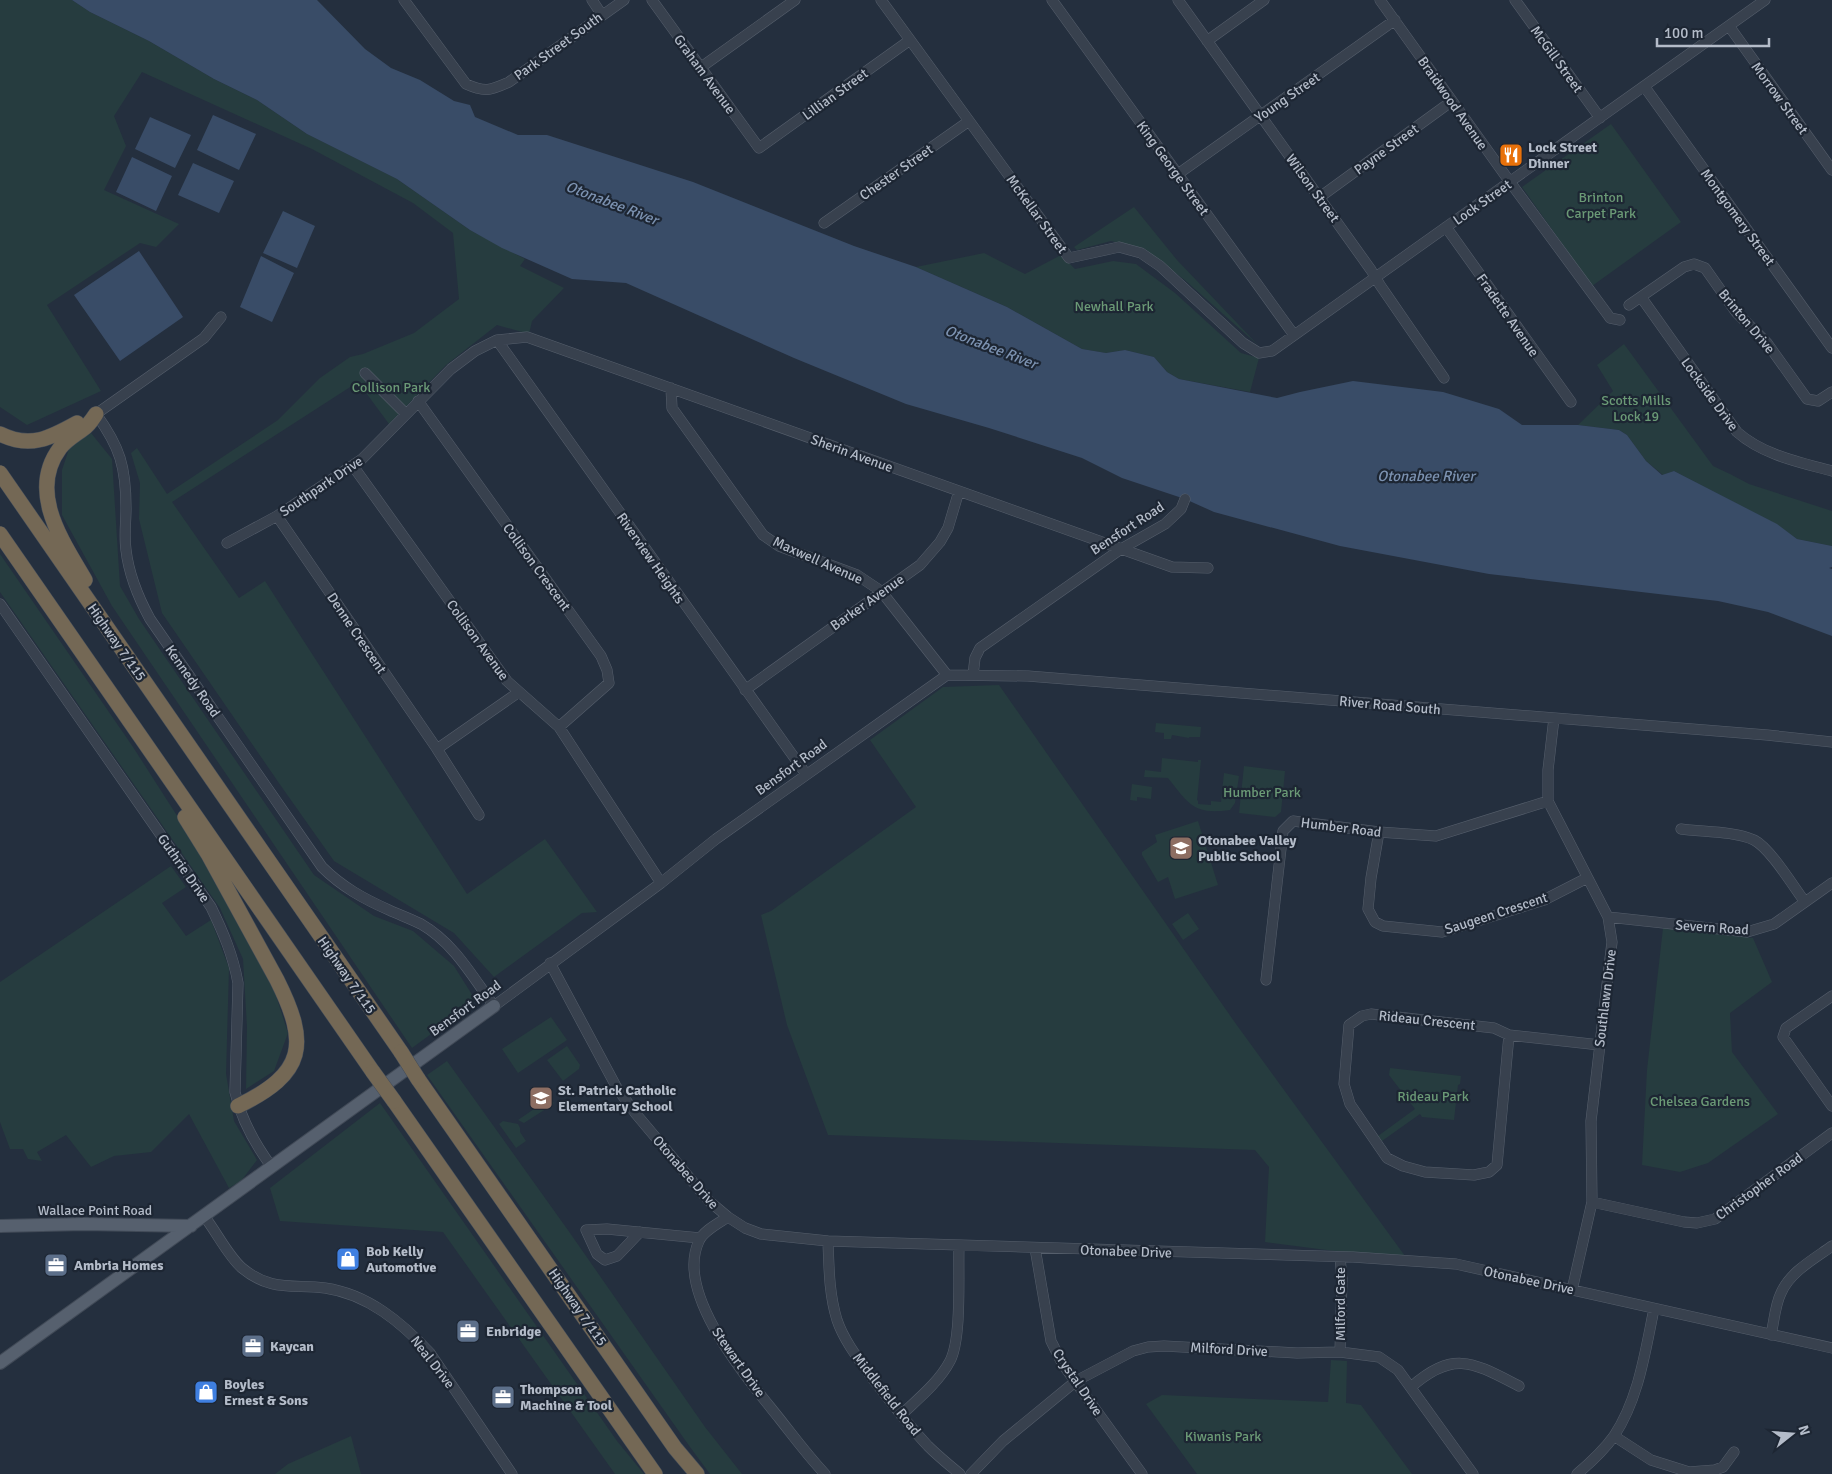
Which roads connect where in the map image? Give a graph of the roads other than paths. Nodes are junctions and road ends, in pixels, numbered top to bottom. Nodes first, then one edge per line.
1 (404, 0) edge
2 (592, 0) edge
3 (624, 0) edge
4 (652, 0) edge
5 (795, 0) edge
6 (881, 0) edge
7 (1052, 0) edge
8 (1178, 0) edge
9 (1264, 0) edge
10 (1380, 0) edge
11 (1515, 0) edge
12 (1765, 0) edge
13 (602, 15) junction
14 (1395, 20) junction
15 (1729, 26) junction
16 (910, 40) junction
17 (1207, 41) junction
18 (700, 68) junction
19 (1644, 86) junction
20 (1452, 102) junction
21 (1261, 116) junction
22 (1600, 118) junction
23 (969, 121) junction
24 (759, 148) joint
25 (1832, 170) edge
26 (1178, 174) junction
27 (1510, 182) junction
28 (1320, 197) junction
29 (824, 223) dead end
30 (1446, 227) junction
31 (1375, 278) junction
32 (1641, 296) junction
33 (1629, 305) dead end
34 (221, 317) dead end
35 (1620, 320) dead end
36 (1294, 336) junction
37 (496, 340) junction
38 (1832, 348) edge
39 (1272, 351) joint
40 (365, 373) dead end
41 (1444, 378) dead end
42 (670, 388) junction
43 (1832, 392) edge
44 (418, 401) junction
45 (1571, 402) dead end
46 (96, 414) junction
47 (406, 414) junction
48 (0, 434) edge
49 (352, 466) junction
50 (1832, 471) edge
51 (0, 473) edge
52 (959, 491) junction
53 (1185, 499) dead end
54 (277, 516) junction
55 (0, 534) edge
56 (227, 544) dead end
57 (1121, 549) junction
58 (1208, 568) dead end
59 (881, 591) junction
60 (0, 604) edge
61 (947, 675) junction
62 (973, 675) junction
63 (744, 690) junction
64 (519, 692) junction
65 (160, 704) junction
66 (1554, 718) junction
67 (559, 727) junction
68 (1832, 742) edge
69 (148, 747) junction
70 (436, 749) junction
71 (806, 774) junction
72 (1548, 801) junction
73 (479, 815) dead end
74 (1681, 829) dead end
75 (1379, 832) junction
76 (1587, 878) junction
77 (661, 883) junction
78 (1832, 883) edge
79 (1805, 902) junction
80 (1608, 917) junction
81 (550, 963) junction
82 (1266, 980) dead end
83 (1832, 996) edge
84 (494, 1006) junction
85 (1509, 1035) junction
86 (1600, 1045) junction
87 (238, 1106) junction
88 (1832, 1106) edge
89 (1832, 1133) edge
90 (271, 1166) junction
91 (1592, 1202) junction
92 (204, 1216) junction
93 (728, 1217) junction
94 (0, 1226) edge
95 (191, 1226) junction
96 (640, 1232) junction
97 (700, 1238) junction
98 (828, 1241) junction
99 (959, 1246) junction
100 (1832, 1246) edge
101 (1035, 1248) junction
102 (1340, 1258) junction
103 (1572, 1290) junction
104 (1654, 1309) junction
105 (1771, 1335) junction
106 (1832, 1348) edge
107 (1340, 1352) junction
108 (0, 1363) edge
109 (1076, 1382) junction
110 (1519, 1386) dead end
111 (1411, 1387) junction
112 (900, 1415) junction
113 (1614, 1436) junction
114 (1734, 1452) dead end
115 (512, 1474) edge
116 (655, 1474) edge
117 (697, 1474) edge
118 (825, 1474) edge
119 (960, 1474) edge
120 (971, 1474) edge
121 (1142, 1474) edge
122 (1473, 1474) edge
123 (1577, 1474) edge

1 - 13 street, Park Street South
2 - 13 street
3 - 13 street, Park Street South
4 - 18 street, Graham Avenue
5 - 18 street
6 - 16 street, McKellar Street
7 - 26 street, King George Street
8 - 17 street, Wilson Street
9 - 17 street
10 - 14 street, Braidwood Avenue
11 - 22 street, McGill Street
12 - 15 street, Lock Street
14 - 20 street, Braidwood Avenue
14 - 21 street, Young Street
15 - 19 street, Lock Street
15 - 25 street, Morrow Street
16 - 23 street, McKellar Street
16 - 24 street, Lillian Street
17 - 21 street, Wilson Street
18 - 24 street, Graham Avenue
19 - 22 street, Lock Street
19 - 38 street, Montgomery Street
20 - 27 street, Braidwood Avenue
20 - 28 street, Payne Street
21 - 26 street, Young Street
21 - 28 street, Wilson Street
22 - 27 street, Lock Street
23 - 29 street, Chester Street
23 - 39 street, McKellar Street
26 - 36 street, King George Street
27 - 30 street, Lock Street
27 - 35 street, Braidwood Avenue
28 - 31 street, Wilson Street
30 - 31 street, Lock Street
30 - 45 street, Fradette Avenue
31 - 36 street, Lock Street
31 - 41 street, Wilson Street
32 - 33 street, Brinton Drive
32 - 43 street, Brinton Drive
32 - 50 street, Lockside Drive
34 - 46 street
36 - 39 street, Lock Street
37 - 42 street, Sherin Avenue
37 - 44 street, Southpark Drive
37 - 63 street, Riverview Heights
40 - 47 street
42 - 52 street, Sherin Avenue
42 - 59 street, Maxwell Avenue
44 - 47 street, Southpark Drive
44 - 67 street, Collison Crescent
46 - 48 highway
46 - 65 highway
46 - 84 street, Kennedy Road
47 - 49 street, Southpark Drive
49 - 54 street, Southpark Drive
49 - 64 street, Collison Avenue
51 - 65 highway, Highway 7/115
52 - 57 street, Sherin Avenue
52 - 59 street, Barker Avenue
53 - 57 street, Bensfort Road
54 - 56 street, Southpark Drive
54 - 70 street, Denne Crescent
55 - 69 highway
57 - 58 street, Sherin Avenue
57 - 62 street, Bensfort Road
59 - 61 street, Maxwell Avenue
59 - 63 street, Barker Avenue
60 - 87 street, Guthrie Drive
61 - 62 street, River Road South
61 - 71 street, Bensfort Road
62 - 66 street, River Road South
63 - 71 street, Riverview Heights
64 - 67 street, Collison Avenue
64 - 70 street
65 - 117 highway, Highway 7/115, bridge
66 - 68 street, River Road South
66 - 72 street, Southlawn Drive
67 - 77 street, Collison Avenue
69 - 87 highway
69 - 116 highway, bridge
70 - 73 street, Denne Crescent
71 - 77 street, Bensfort Road
72 - 75 street, Humber Road
72 - 76 street, Southlawn Drive
74 - 79 street
75 - 76 street, Saugeen Crescent
75 - 82 street, Humber Road
76 - 80 street, Southlawn Drive
77 - 81 street, Bensfort Road
78 - 79 street, Severn Road
79 - 80 street, Severn Road
80 - 86 street, Southlawn Drive
81 - 84 street, Bensfort Road
81 - 93 street, Otonabee Drive
83 - 88 street
84 - 90 main road, Bensfort Road
85 - 85 street, Rideau Crescent
85 - 86 street, Rideau Crescent
86 - 91 street, Southlawn Drive
87 - 90 street, Guthrie Drive
89 - 91 street, Christopher Road
90 - 92 main road, Bensfort Road
91 - 103 street, Southlawn Drive
92 - 95 main road, Bensfort Road
92 - 115 street, Neal Drive
93 - 97 street
93 - 98 street, Otonabee Drive
94 - 95 main road, Wallace Point Road
95 - 108 main road, Bensfort Road
96 - 96 street
96 - 97 street
97 - 118 street, Stewart Drive
98 - 99 street, Otonabee Drive
98 - 112 street, Middlefield Road
99 - 101 street, Otonabee Drive
99 - 112 street
100 - 105 street
101 - 102 street, Otonabee Drive
101 - 109 street, Crystal Drive
102 - 103 street, Otonabee Drive
102 - 107 street, Milford Gate
103 - 104 street, Otonabee Drive
104 - 105 street, Otonabee Drive
104 - 113 street
105 - 106 street, Otonabee Drive
107 - 109 street, Milford Drive
107 - 111 street, Milford Drive
109 - 120 street, Milford Drive
109 - 121 street, Crystal Drive
110 - 111 street
111 - 122 street, Milford Drive
112 - 119 street, Middlefield Road
113 - 114 street
113 - 123 street

